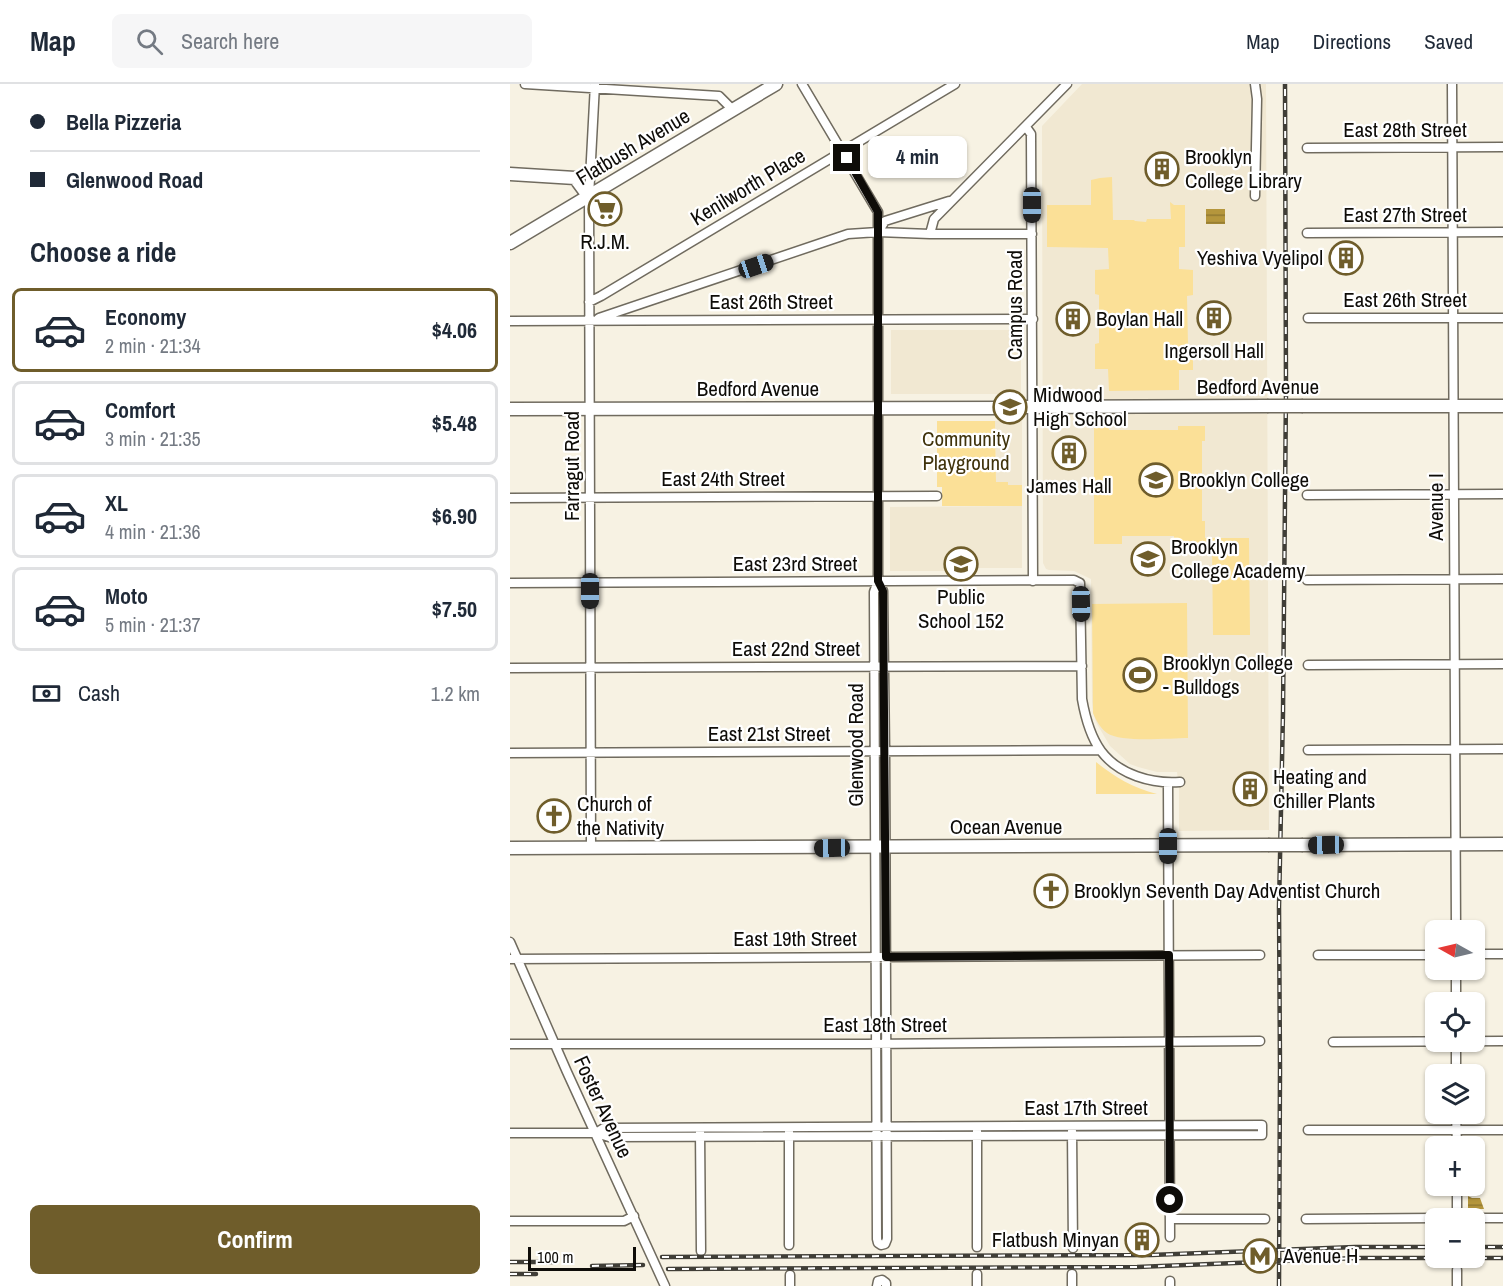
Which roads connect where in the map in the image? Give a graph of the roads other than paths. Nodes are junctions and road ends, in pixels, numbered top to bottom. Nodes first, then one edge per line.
1 (525, 84) edge
2 (776, 84) edge
3 (802, 84) edge
4 (955, 84) edge
5 (1067, 84) edge
6 (1255, 84) edge
7 (1452, 84) edge
8 (595, 86) edge
9 (733, 110) junction
10 (1026, 127) junction
11 (1453, 147) junction
12 (1503, 147) edge
13 (1306, 148) dead end
14 (843, 151) junction
15 (510, 174) edge
16 (589, 196) junction
17 (1255, 196) dead end
18 (951, 200) junction
19 (878, 232) junction
20 (1453, 232) junction
21 (1503, 232) edge
22 (1306, 233) dead end
23 (930, 234) junction
24 (1032, 234) junction
25 (510, 243) edge
26 (589, 302) junction
27 (1308, 318) dead end
28 (1453, 318) junction
29 (1503, 318) edge
30 (1033, 319) junction
31 (879, 320) junction
32 (510, 321) edge
33 (590, 321) junction
34 (1454, 406) junction
35 (1503, 406) edge
36 (1033, 407) junction
37 (878, 408) junction
38 (510, 409) edge
39 (590, 409) junction
40 (1454, 494) junction
41 (1503, 494) edge
42 (1307, 495) dead end
43 (878, 496) junction
44 (937, 496) dead end
45 (590, 497) junction
46 (510, 498) edge
47 (1454, 579) junction
48 (1503, 579) edge
49 (1307, 580) dead end
50 (878, 581) junction
51 (1033, 581) junction
52 (590, 582) junction
53 (510, 583) edge
54 (1455, 664) junction
55 (1503, 664) edge
56 (1308, 665) dead end
57 (884, 666) junction
58 (1082, 666) junction
59 (591, 667) junction
60 (874, 667) junction
61 (510, 668) edge
62 (1455, 749) junction
63 (1503, 749) edge
64 (1100, 750) junction
65 (1308, 750) dead end
66 (874, 751) junction
67 (885, 751) junction
68 (591, 752) junction
69 (510, 753) edge
70 (1180, 782) dead end
71 (1168, 783) junction
72 (1455, 844) junction
73 (1503, 844) edge
74 (1168, 846) junction
75 (510, 848) edge
76 (591, 848) junction
77 (880, 848) junction
78 (1456, 920) edge
79 (510, 942) edge
80 (1485, 954) edge
81 (1503, 954) edge
82 (1169, 955) junction
83 (1260, 955) dead end
84 (1318, 955) dead end
85 (1425, 955) edge
86 (875, 957) junction
87 (886, 957) junction
88 (514, 958) edge
89 (1260, 1041) dead end
90 (1425, 1041) edge
91 (1485, 1041) edge
92 (1503, 1041) edge
93 (1169, 1042) junction
94 (1333, 1042) dead end
95 (876, 1043) junction
96 (886, 1043) junction
97 (510, 1044) edge
98 (555, 1044) junction
99 (1457, 1124) edge
100 (1169, 1126) junction
101 (1308, 1130) dead end
102 (1457, 1130) junction
103 (1503, 1130) edge
104 (977, 1131) junction
105 (1072, 1131) junction
106 (700, 1132) junction
107 (789, 1132) junction
108 (876, 1132) junction
109 (886, 1132) junction
110 (510, 1133) edge
111 (596, 1133) junction
112 (1170, 1136) junction
113 (1457, 1136) edge
114 (886, 1197) junction
115 (877, 1198) junction
116 (634, 1216) junction
117 (1425, 1218) edge
118 (1485, 1218) edge
119 (1503, 1218) edge
120 (1170, 1219) junction
121 (1265, 1219) dead end
122 (1306, 1219) dead end
123 (510, 1221) edge
124 (1170, 1237) dead end
125 (789, 1245) dead end
126 (977, 1247) dead end
127 (1073, 1248) dead end
128 (701, 1251) dead end
129 (1457, 1270) dead end
130 (977, 1274) dead end
131 (1072, 1274) dead end
132 (790, 1275) dead end
133 (665, 1286) edge
134 (790, 1286) edge
135 (877, 1286) edge
136 (886, 1286) edge
137 (977, 1286) edge
138 (1072, 1286) edge
139 (1457, 1286) edge

1 - 8 street
2 - 9 main road, Flatbush Avenue
3 - 14 street, Glenwood Road
4 - 14 street, Kenilworth Place
5 - 10 street
6 - 17 street
7 - 11 street, Avenue I
8 - 9 street
8 - 16 street, Farragut Road
9 - 16 main road, Flatbush Avenue
10 - 18 street
10 - 24 street, Campus Road
11 - 12 street, East 28th Street
11 - 13 street, East 28th Street
11 - 20 street, Avenue I
14 - 19 street, Glenwood Road
14 - 26 street, Kenilworth Place
15 - 16 main road
16 - 25 main road, Flatbush Avenue
16 - 26 street, Farragut Road
18 - 19 street
18 - 23 street
19 - 23 street
19 - 31 street, Glenwood Road
19 - 33 street
20 - 21 street, East 27th Street
20 - 22 street, East 27th Street
20 - 28 street, Avenue I
23 - 24 street
24 - 30 street, Campus Road
26 - 33 street, Farragut Road
27 - 28 street, East 26th Street
28 - 29 street, East 26th Street
28 - 34 street, Avenue I
30 - 31 street, East 26th Street
30 - 36 street, Campus Road
31 - 33 street, East 26th Street
31 - 37 street, Glenwood Road
32 - 33 street, East 26th Street
33 - 39 street, Farragut Road
34 - 35 main road, Bedford Avenue
34 - 36 main road, Bedford Avenue, bridge
34 - 40 street, Avenue I
36 - 37 main road, Bedford Avenue
36 - 51 street, Campus Road
37 - 39 main road, Bedford Avenue
37 - 43 street, Glenwood Road
38 - 39 main road, Bedford Avenue
39 - 45 street, Farragut Road
40 - 41 street
40 - 42 street
40 - 47 street, Avenue I
43 - 44 street, East 24th Street
43 - 45 street, East 24th Street
43 - 50 street, Glenwood Road
45 - 46 street, East 24th Street
45 - 52 street, Farragut Road
47 - 48 street
47 - 49 street
47 - 54 street, Avenue I
50 - 51 street, East 23rd Street
50 - 52 street, East 23rd Street
50 - 57 street, Glenwood Road
50 - 60 street, Glenwood Road
51 - 58 street, East 23rd Street
52 - 53 street, East 23rd Street
52 - 59 street, Farragut Road
54 - 55 street
54 - 56 street
54 - 62 street, Avenue I
57 - 58 street, East 22nd Street
57 - 60 street, East 22nd Street
57 - 67 street, Glenwood Road
58 - 64 street
59 - 60 street, East 22nd Street
59 - 61 street, East 22nd Street
59 - 68 street, Farragut Road
60 - 66 street, Glenwood Road
62 - 63 street
62 - 65 street
62 - 72 street, Avenue I
64 - 67 street, East 21st Street
64 - 71 street
66 - 67 street, East 21st Street
66 - 68 street, East 21st Street
66 - 77 street, Glenwood Road
67 - 77 street, Glenwood Road
68 - 69 street, East 21st Street
68 - 76 street, Farragut Road
70 - 71 street
71 - 74 street
72 - 73 main road, Ocean Avenue
72 - 74 main road, Ocean Avenue, bridge
72 - 78 street, Avenue I
74 - 77 main road, Ocean Avenue
74 - 82 street
75 - 76 main road, Ocean Avenue
76 - 77 main road, Ocean Avenue
77 - 86 street, Glenwood Road
77 - 87 street, Glenwood Road
79 - 88 street, Foster Avenue
80 - 81 street
82 - 83 street, East 19th Street
82 - 87 street, East 19th Street
82 - 93 street
84 - 85 street
86 - 87 street, East 19th Street
86 - 88 street, East 19th Street
86 - 95 street, Glenwood Road
87 - 96 street, Glenwood Road
88 - 98 street, Foster Avenue
89 - 93 street, East 18th Street
90 - 94 street
91 - 92 street
93 - 96 street, East 18th Street
93 - 100 street
95 - 96 street, East 18th Street
95 - 98 street, East 18th Street
95 - 108 street, Glenwood Road
96 - 109 street, Glenwood Road
97 - 98 street, East 18th Street
98 - 111 street, Foster Avenue
99 - 102 street
100 - 105 street, East 17th Street
100 - 112 street
100 - 112 street, East 17th Street
101 - 102 street
102 - 103 street
102 - 113 street
104 - 105 street, East 17th Street
104 - 109 street, East 17th Street
104 - 126 street
105 - 112 street, East 17th Street
105 - 127 street
106 - 107 street, East 17th Street
106 - 111 street, East 17th Street
106 - 128 street
107 - 108 street, East 17th Street
107 - 125 street
108 - 109 street, East 17th Street
108 - 115 street, Glenwood Road
109 - 114 street, Glenwood Road
110 - 111 street, East 17th Street
111 - 116 street, Foster Avenue
112 - 120 street
114 - 115 street
114 - 115 street, Glenwood Road
116 - 123 street
116 - 133 street, Foster Avenue
117 - 122 street
118 - 119 street
120 - 121 street
120 - 124 street
129 - 139 street
130 - 137 street
131 - 138 street
132 - 134 street
135 - 136 street

